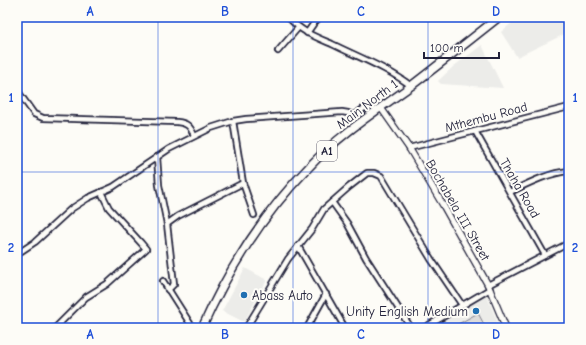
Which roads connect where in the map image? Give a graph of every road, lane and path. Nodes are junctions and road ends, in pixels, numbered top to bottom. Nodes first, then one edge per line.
1 (288, 17) edge
2 (320, 17) edge
3 (500, 17) edge
4 (298, 28) junction
5 (307, 33) junction
6 (278, 51) dead end
7 (411, 86) junction
8 (18, 94) edge
9 (366, 107) dead end
10 (569, 107) edge
11 (381, 108) junction
12 (357, 112) junction
13 (363, 120) junction
14 (233, 121) junction
15 (475, 131) junction
16 (194, 135) junction
17 (409, 148) junction
18 (157, 157) junction
19 (569, 171) edge
20 (243, 183) junction
21 (101, 192) junction
22 (510, 192) junction
23 (332, 202) junction
24 (254, 214) dead end
25 (167, 224) junction
26 (569, 243) edge
27 (298, 246) junction
28 (17, 254) edge
29 (545, 255) junction
30 (163, 281) dead end
31 (489, 287) junction
32 (168, 290) junction
33 (326, 294) junction
34 (462, 305) junction
35 (55, 328) edge
36 (194, 328) edge
37 (202, 328) edge
38 (246, 328) edge
39 (307, 328) edge
40 (345, 328) edge
41 (411, 328) edge
42 (424, 328) edge
43 (506, 328) edge

1 - 4 street
2 - 5 street
3 - 7 main road, Main North 1 / A1
4 - 5 street
4 - 6 street
5 - 7 street
7 - 11 main road, Main North 1 / A1
8 - 16 street
9 - 12 street
10 - 15 street, Mthembu Road
11 - 13 main road, Main North 1 / A1
11 - 17 street, Bochabela III Street
12 - 13 street
12 - 14 street
13 - 37 main road, Main North 1 / A1
14 - 16 street
14 - 20 street
15 - 17 street, Mthembu Road
15 - 22 street, Thaha Road
16 - 18 street
17 - 31 street, Bochabela III Street
18 - 21 street
18 - 25 street
19 - 22 street
20 - 24 street
20 - 25 street
21 - 28 street
21 - 35 street
22 - 29 street, Thaha Road
23 - 27 street
23 - 34 street
23 - 41 street
25 - 32 street
26 - 29 street
27 - 33 street
27 - 38 street
29 - 31 street
30 - 32 street
31 - 34 street
31 - 43 street, Bochabela III Street
32 - 36 street
33 - 39 street
33 - 40 street
34 - 42 street

